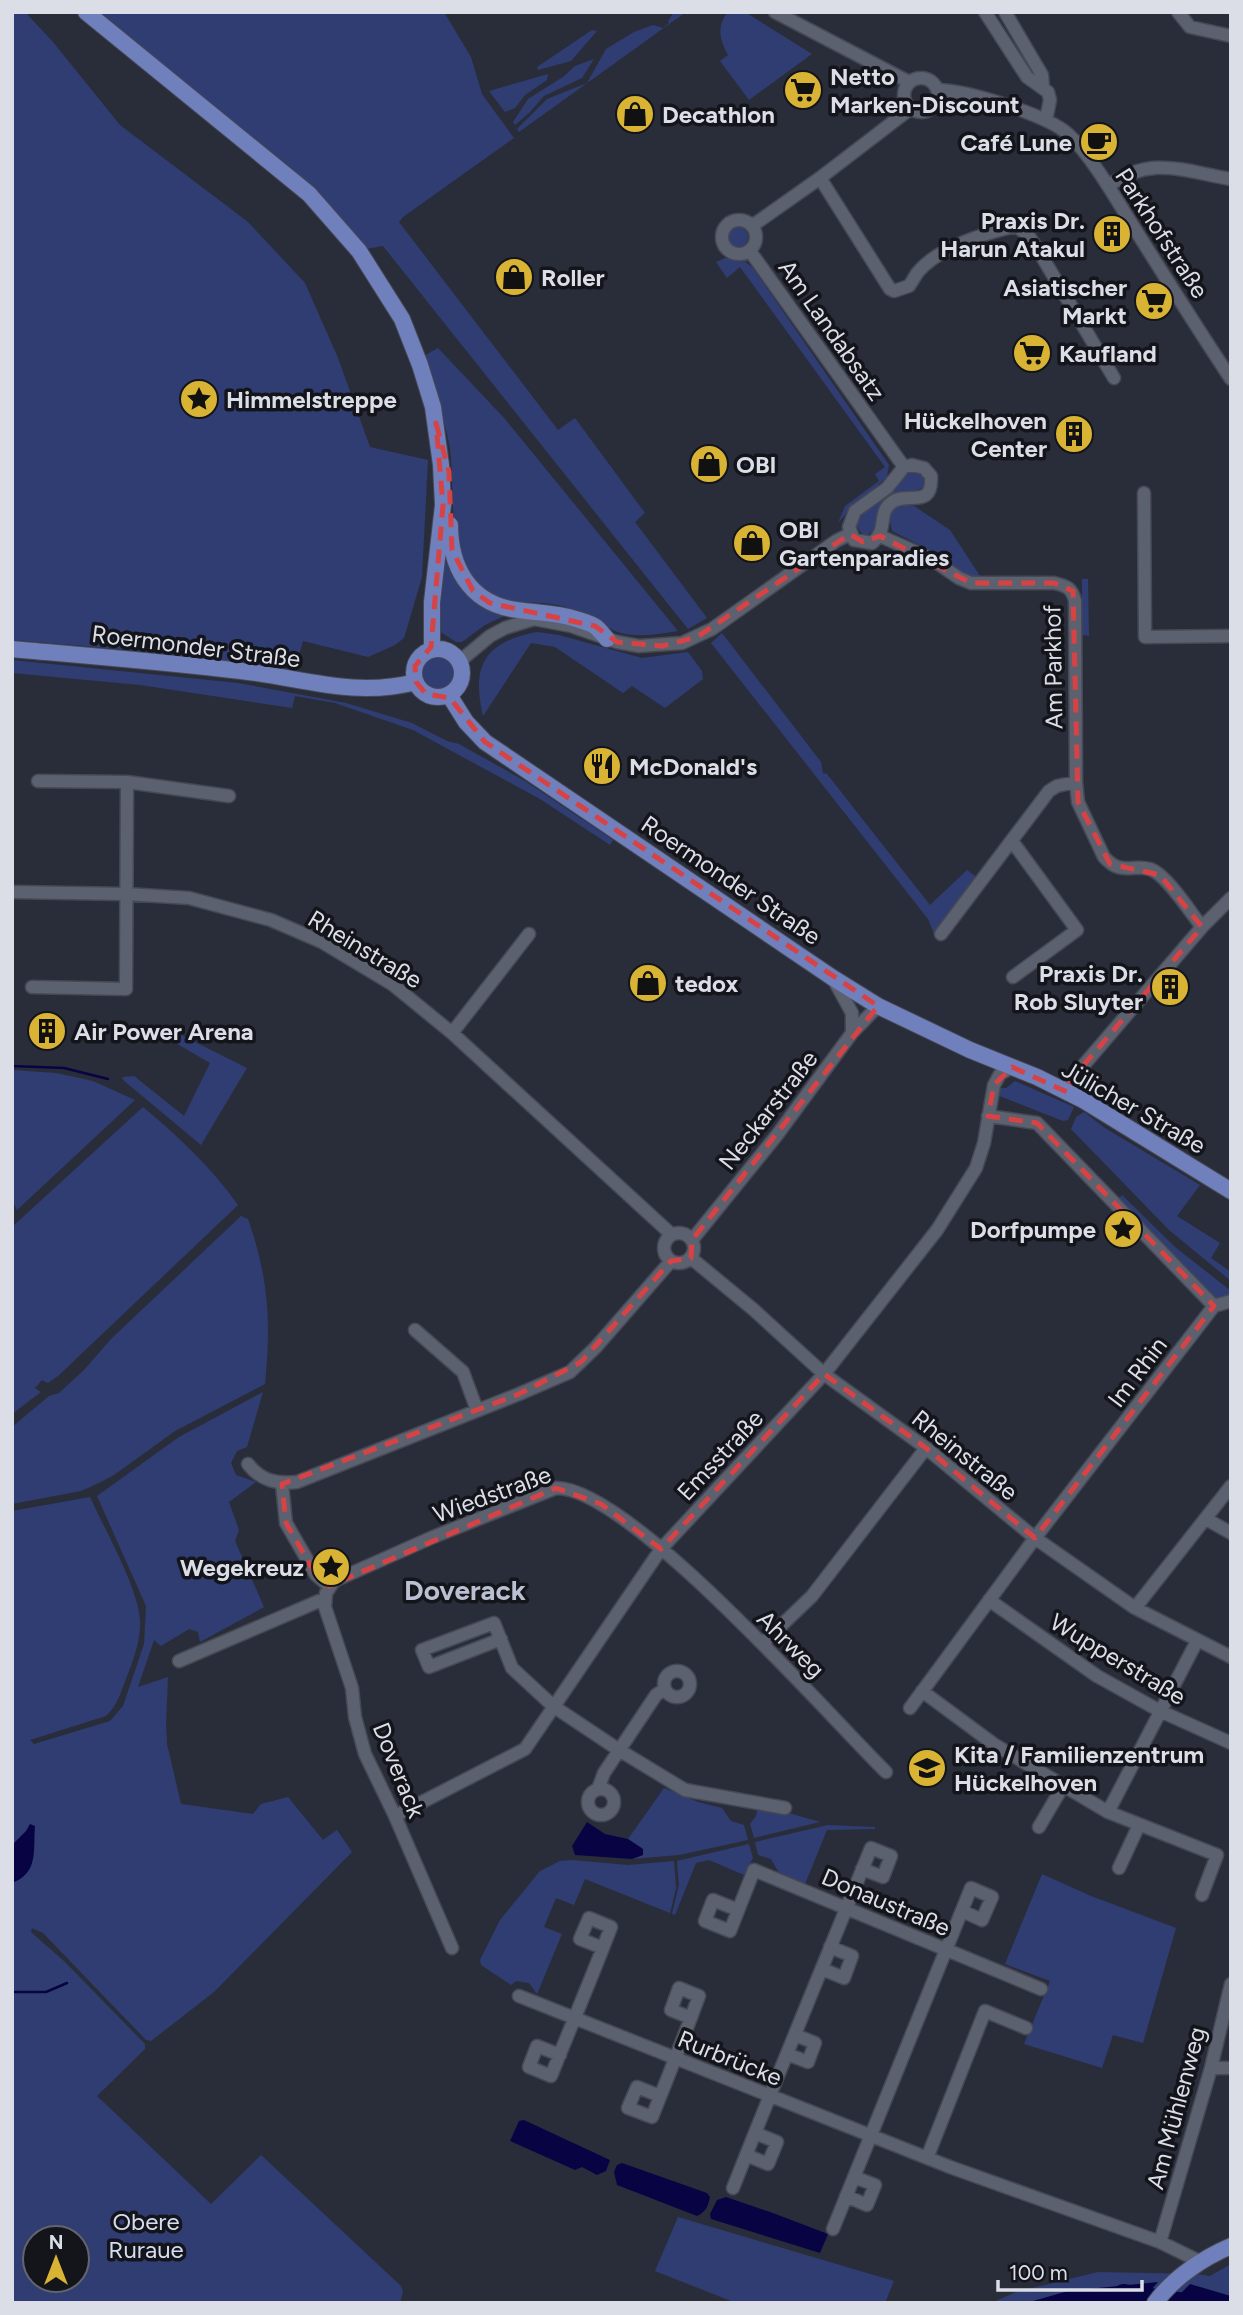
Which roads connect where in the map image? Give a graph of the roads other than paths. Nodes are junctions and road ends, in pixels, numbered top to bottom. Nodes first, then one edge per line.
1 (86, 12) edge
2 (775, 12) edge
3 (985, 12) edge
4 (1004, 12) edge
5 (1178, 12) edge
6 (1231, 36) edge
7 (909, 82) junction
8 (1043, 88) junction
9 (937, 90) junction
10 (910, 109) junction
11 (1046, 120) junction
12 (820, 178) junction
13 (1231, 179) edge
14 (1108, 186) junction
15 (752, 226) junction
16 (750, 251) junction
17 (1114, 378) dead end
18 (1231, 379) edge
19 (436, 423) junction
20 (904, 467) junction
21 (1144, 493) dead end
22 (850, 534) junction
23 (880, 536) junction
24 (1231, 636) edge
25 (607, 639) junction
26 (12, 649) edge
27 (432, 650) junction
28 (460, 661) junction
29 (416, 682) junction
30 (449, 695) junction
31 (38, 781) dead end
32 (127, 782) junction
33 (1076, 782) junction
34 (229, 796) dead end
35 (1012, 841) junction
36 (12, 892) edge
37 (126, 894) junction
38 (1231, 898) edge
39 (1202, 927) junction
40 (529, 933) dead end
41 (941, 934) dead end
42 (1013, 977) dead end
43 (833, 978) junction
44 (32, 987) dead end
45 (878, 1006) junction
46 (452, 1033) junction
47 (852, 1033) junction
48 (1012, 1067) junction
49 (1067, 1092) junction
50 (988, 1116) junction
51 (1231, 1191) edge
52 (671, 1234) junction
53 (692, 1240) junction
54 (691, 1258) junction
55 (671, 1261) junction
56 (1231, 1301) edge
57 (1214, 1306) junction
58 (415, 1330) dead end
59 (824, 1374) junction
60 (477, 1410) junction
61 (926, 1448) junction
62 (248, 1464) dead end
63 (282, 1484) junction
64 (1231, 1486) edge
65 (1206, 1518) junction
66 (1231, 1533) edge
67 (1035, 1538) junction
68 (661, 1549) junction
69 (329, 1586) junction
70 (325, 1601) junction
71 (989, 1601) junction
72 (1135, 1608) junction
73 (501, 1639) junction
74 (1197, 1641) junction
75 (763, 1643) junction
76 (1231, 1657) edge
77 (179, 1661) dead end
78 (665, 1689) dead end
79 (922, 1691) junction
80 (553, 1706) junction
81 (910, 1708) dead end
82 (1160, 1711) junction
83 (1231, 1743) edge
84 (619, 1750) junction
85 (886, 1772) dead end
86 (1063, 1786) junction
87 (598, 1789) dead end
88 (785, 1808) dead end
89 (1108, 1812) junction
90 (395, 1816) junction
91 (1139, 1825) junction
92 (1039, 1827) dead end
93 (862, 1868) dead end
94 (1119, 1868) dead end
95 (1202, 1895) dead end
96 (846, 1909) junction
97 (738, 1910) dead end
98 (962, 1911) dead end
99 (830, 1947) junction
100 (452, 1948) dead end
101 (603, 1948) dead end
102 (946, 1950) junction
103 (822, 1969) junction
104 (1231, 1984) edge
105 (1041, 1989) dead end
106 (519, 1996) dead end
107 (691, 2018) dead end
108 (575, 2019) junction
109 (1026, 2028) dead end
110 (795, 2035) junction
111 (787, 2054) junction
112 (560, 2055) dead end
113 (675, 2058) junction
114 (1211, 2068) junction
115 (1231, 2068) edge
116 (660, 2096) dead end
117 (770, 2096) junction
118 (755, 2133) junction
119 (871, 2136) junction
120 (746, 2155) junction
121 (927, 2158) junction
122 (854, 2177) junction
123 (733, 2188) dead end
124 (846, 2196) junction
125 (833, 2229) dead end
126 (1160, 2242) junction
127 (1231, 2246) edge
128 (1201, 2262) junction
129 (1155, 2303) edge

1 - 19 main road
2 - 7 street
3 - 8 street
4 - 8 street
5 - 6 street
7 - 9 street
7 - 10 street
8 - 11 street
9 - 10 street
9 - 11 street
10 - 12 street, Am Landabsatz
11 - 14 street, Parkhofstraße
12 - 15 street, Am Landabsatz
12 - 17 street
13 - 14 street
14 - 18 street, Parkhofstraße
15 - 16 street, Am Landabsatz
15 - 16 street, Am Landabsatz
16 - 20 street, Am Landabsatz
19 - 25 main road
19 - 27 main road
20 - 22 street
20 - 23 street, Am Landabsatz
21 - 24 street
22 - 23 street
22 - 25 street
23 - 33 street, Am Parkhof
25 - 28 street
26 - 29 main road, Roermonder Straße
27 - 28 main road
27 - 29 main road
28 - 30 main road
29 - 30 main road
30 - 43 main road, Roermonder Straße
31 - 32 street
32 - 34 street
32 - 37 street
33 - 35 street
33 - 39 street, Am Parkhof
35 - 41 street
35 - 42 street
36 - 37 street, Rheinstraße
37 - 44 street
37 - 46 street, Rheinstraße
38 - 39 street
39 - 49 street
40 - 46 street
43 - 45 main road, Roermonder Straße
43 - 47 street
45 - 47 street, Neckarstraße
45 - 48 main road, Roermonder Straße
46 - 52 street, Rheinstraße
47 - 53 street, Neckarstraße
48 - 49 main road, Jülicher Straße
48 - 50 street, Emsstraße
49 - 51 main road, Jülicher Straße
50 - 57 street
50 - 59 street, Emsstraße
52 - 53 street, Rheinstraße
52 - 55 street
53 - 54 street
54 - 55 street
54 - 59 street, Rheinstraße
55 - 60 street
56 - 57 street
57 - 67 street, Im Rhin
58 - 60 street
59 - 61 street, Rheinstraße
59 - 68 street, Emsstraße
60 - 63 street
61 - 67 street, Rheinstraße
61 - 75 street
62 - 63 street
63 - 69 street
64 - 65 street
65 - 66 street
65 - 72 street
67 - 71 street, Im Rhin
67 - 72 street, Rheinstraße
68 - 69 street, Wiedstraße
68 - 75 street, Ahrweg
68 - 80 street, Emsstraße
69 - 70 street
70 - 77 street
70 - 90 street, Doverack
71 - 79 street, Im Rhin
71 - 82 street, Wupperstraße
72 - 74 street, Rheinstraße
73 - 73 street
73 - 80 street
74 - 76 street, Rheinstraße
74 - 82 street
75 - 85 street, Ahrweg
78 - 84 street
79 - 81 street, Im Rhin
79 - 86 street
80 - 84 street
80 - 90 street, Emsstraße
82 - 83 street, Wupperstraße
82 - 89 street
84 - 87 street
84 - 88 street
86 - 89 street
86 - 92 street
89 - 91 street
90 - 100 street, Doverack
91 - 94 street
91 - 95 street
93 - 96 street
96 - 97 street, Donaustraße
96 - 99 street
96 - 102 street, Donaustraße
98 - 102 street
99 - 103 street
99 - 103 street
101 - 108 street
102 - 105 street, Donaustraße
102 - 119 street
103 - 110 street
104 - 114 street, Am Mühlenweg
106 - 108 street, Rurbrücke
107 - 113 street
108 - 112 street
108 - 113 street, Rurbrücke
109 - 121 street
110 - 111 street
110 - 111 street
111 - 117 street
113 - 116 street
113 - 117 street, Rurbrücke
114 - 115 street
114 - 126 street, Am Mühlenweg
117 - 118 street
117 - 119 street, Rurbrücke
118 - 120 street
118 - 120 street
119 - 121 street, Rurbrücke
119 - 122 street
120 - 123 street
121 - 126 street, Rurbrücke
122 - 124 street
122 - 124 street
124 - 125 street
126 - 128 street, Rurbrücke
127 - 128 main road
128 - 129 main road

